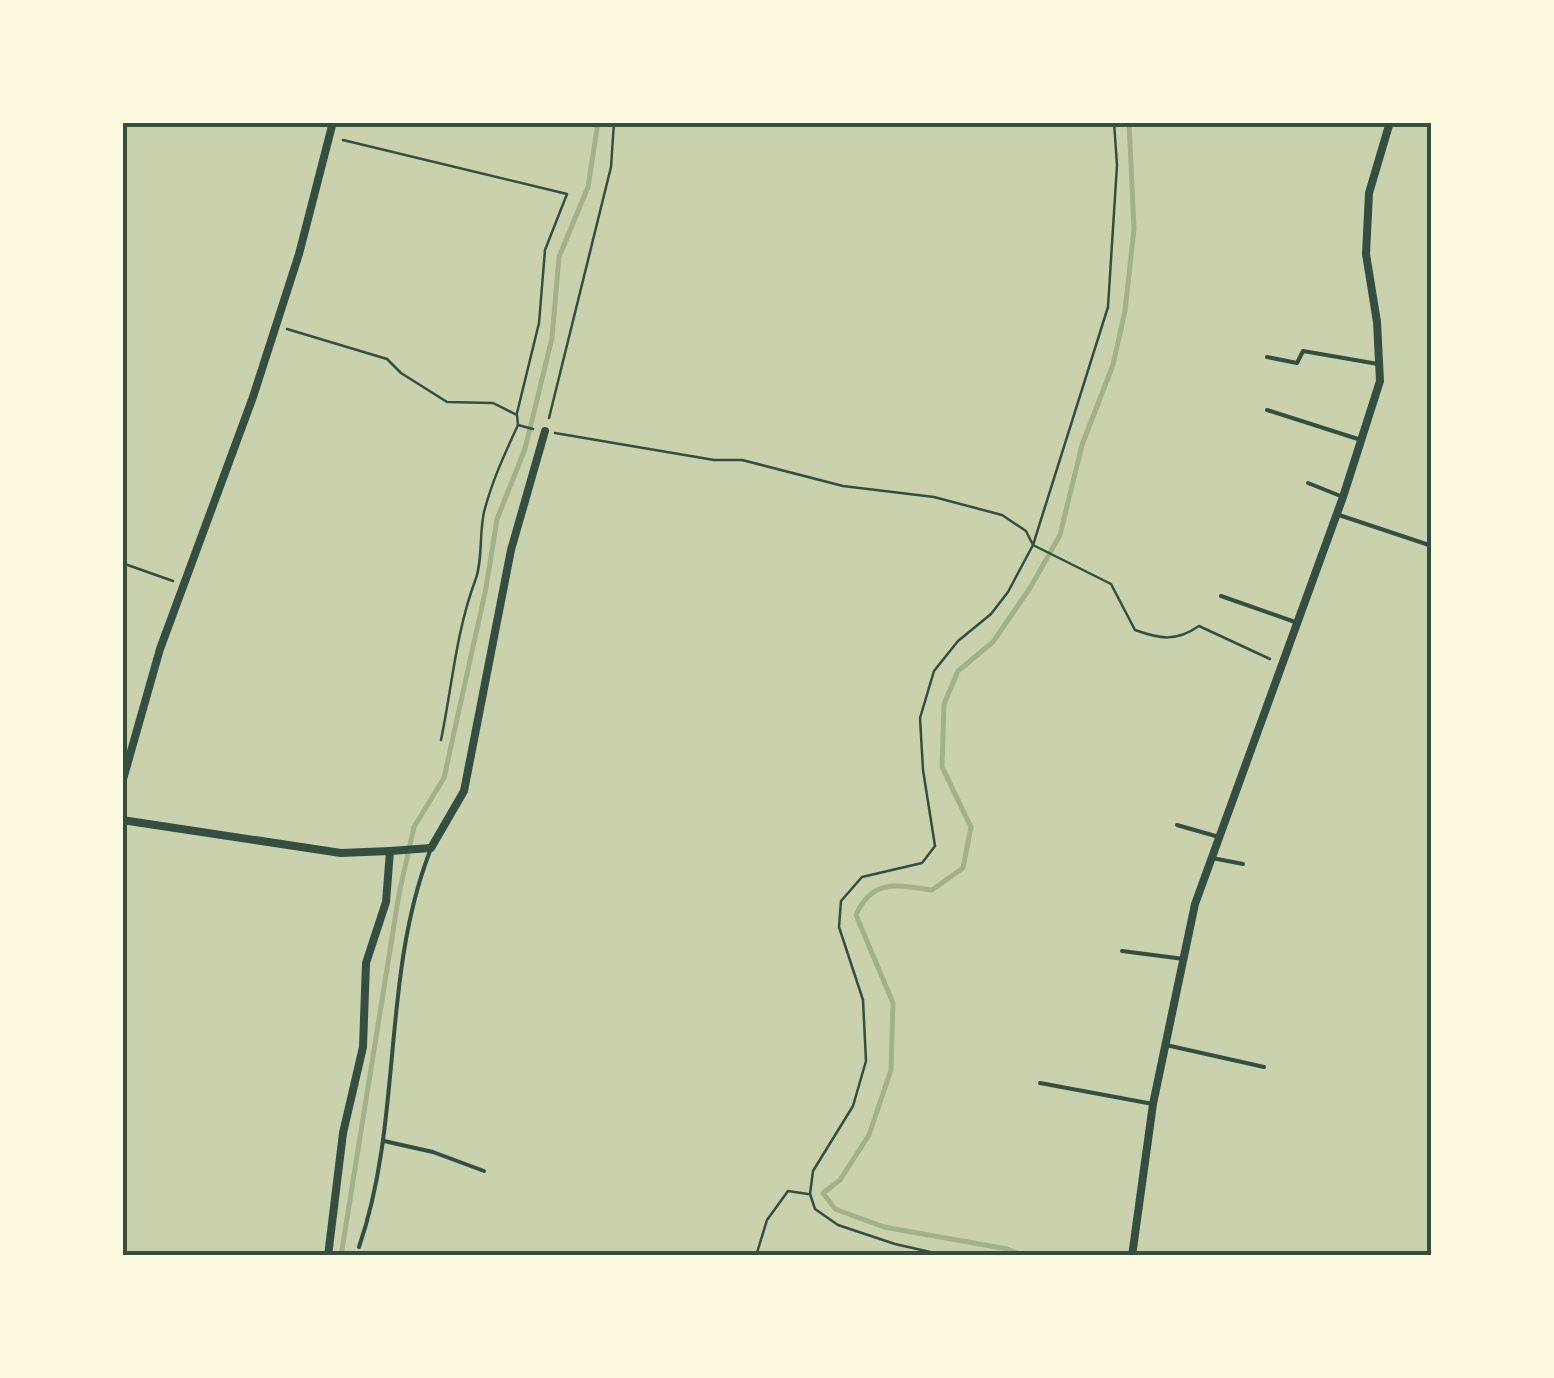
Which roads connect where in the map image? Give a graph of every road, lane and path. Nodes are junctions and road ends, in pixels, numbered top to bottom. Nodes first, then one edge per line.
1 (333, 122) edge
2 (614, 122) edge
3 (1114, 122) edge
4 (1390, 122) edge
5 (330, 136) junction
6 (276, 325) junction
7 (1267, 357) dead end
8 (1379, 364) junction
9 (1267, 410) dead end
10 (517, 415) junction
11 (520, 426) junction
12 (542, 431) junction
13 (1361, 440) junction
14 (1308, 483) dead end
15 (1343, 497) junction
16 (1336, 514) junction
17 (1033, 545) junction
18 (1432, 546) edge
19 (122, 564) edge
20 (184, 585) junction
21 (1221, 596) dead end
22 (1295, 622) junction
23 (1280, 664) junction
24 (440, 740) dead end
25 (122, 783) edge
26 (122, 820) edge
27 (1178, 824) dead end
28 (1219, 837) junction
29 (431, 848) junction
30 (394, 850) junction
31 (1212, 858) junction
32 (1244, 864) dead end
33 (1122, 950) dead end
34 (1184, 960) junction
35 (1166, 1045) junction
36 (1264, 1067) dead end
37 (1040, 1084) dead end
38 (1154, 1104) junction
39 (384, 1141) junction
40 (484, 1171) dead end
41 (810, 1194) junction
42 (359, 1248) dead end
43 (328, 1256) edge
44 (756, 1256) edge
45 (948, 1256) edge
46 (1132, 1256) edge

1 - 5 street
2 - 12 path
3 - 17 path
4 - 8 street
5 - 6 street
5 - 10 path
6 - 10 path
6 - 20 street
7 - 8 lane
8 - 13 street
9 - 13 lane
10 - 11 path
11 - 12 path
11 - 24 path
12 - 17 path
12 - 29 street
13 - 15 street
14 - 15 lane
15 - 16 street
16 - 18 lane
16 - 22 street
17 - 23 path
17 - 41 path
19 - 20 path
20 - 25 street
21 - 22 lane
22 - 23 street
23 - 28 street
26 - 30 street
27 - 28 lane
28 - 31 street
29 - 30 street
29 - 39 lane
30 - 43 street
31 - 32 lane
31 - 34 street
33 - 34 lane
34 - 35 street
35 - 36 lane
35 - 38 street
37 - 38 lane
38 - 46 street
39 - 40 lane
39 - 42 lane
41 - 44 path
41 - 45 path

